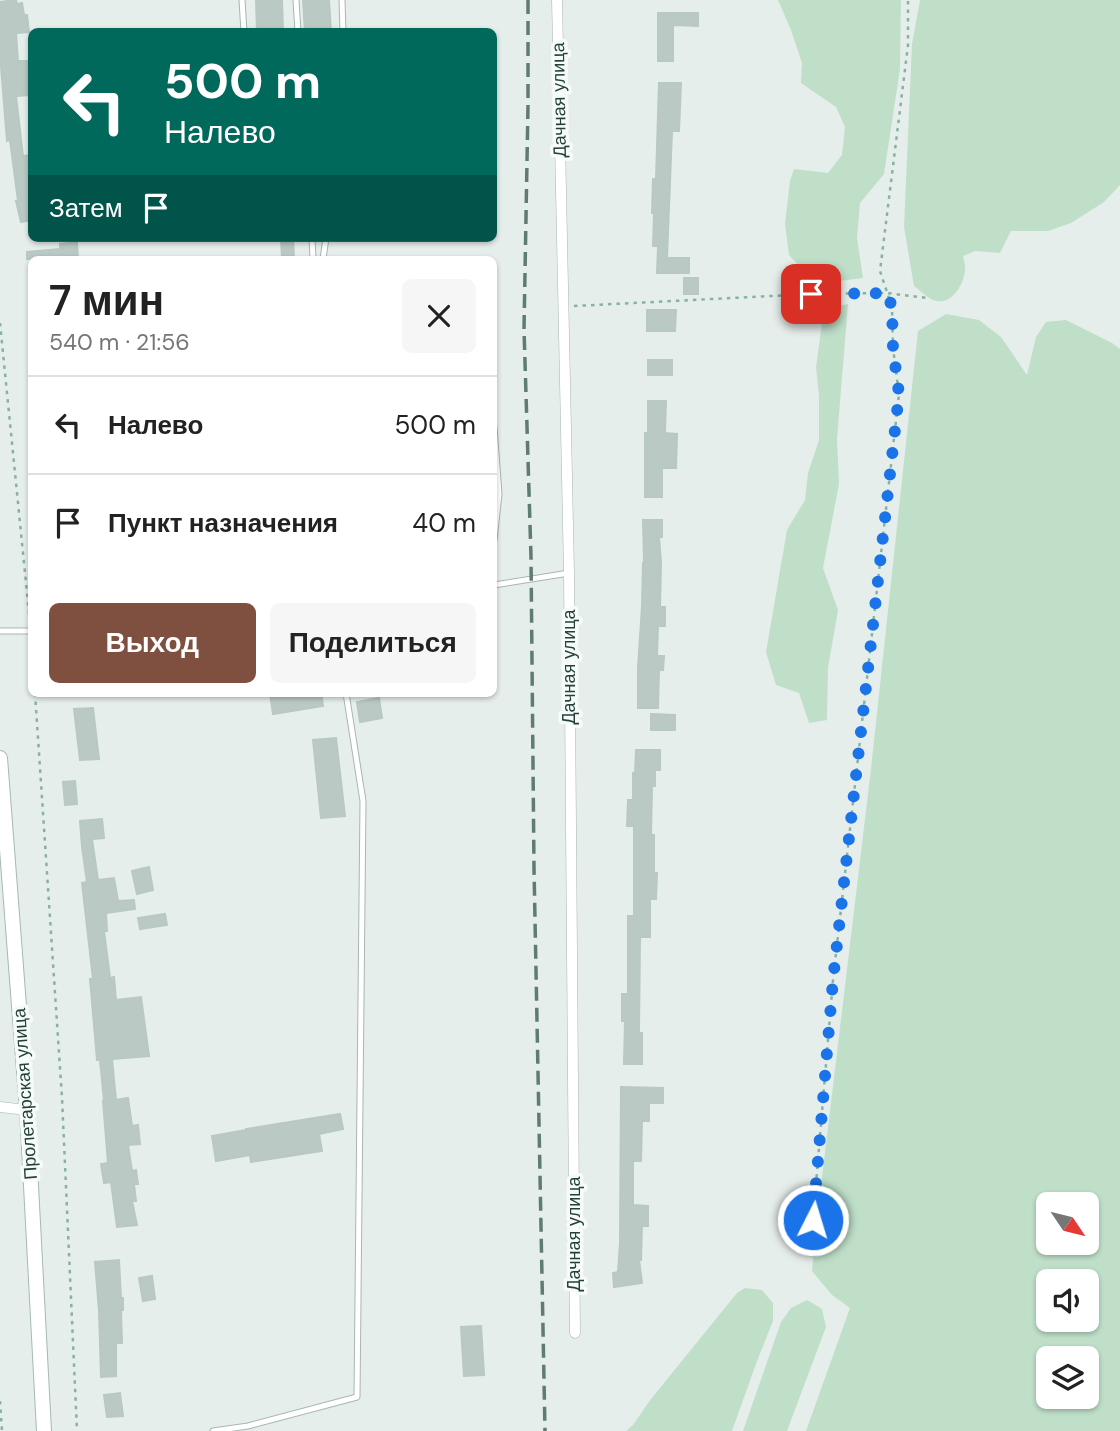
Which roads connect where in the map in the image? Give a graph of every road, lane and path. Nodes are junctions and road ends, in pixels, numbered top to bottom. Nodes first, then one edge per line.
1 (242, 0) edge
2 (296, 0) edge
3 (342, 0) edge
4 (557, 0) edge
5 (908, 0) edge
6 (244, 28) edge
7 (298, 28) edge
8 (343, 28) edge
9 (887, 293) junction
10 (927, 298) dead end
11 (563, 307) junction
12 (0, 323) edge
13 (497, 467) edge
14 (497, 512) edge
15 (569, 573) junction
16 (497, 585) edge
17 (28, 601) edge
18 (0, 631) edge
19 (28, 631) edge
20 (35, 697) edge
21 (347, 697) edge
22 (0, 758) edge
23 (0, 1107) edge
24 (27, 1110) junction
25 (813, 1220) dead end
26 (575, 1333) dead end
27 (0, 1401) edge
28 (2, 1431) edge
29 (44, 1431) edge
30 (77, 1431) edge
31 (212, 1431) edge

1 - 6 lane
2 - 7 lane
3 - 8 lane
4 - 11 street, Дачная улица
5 - 9 path
9 - 10 path
9 - 11 path
9 - 25 path
11 - 15 street, Дачная улица
12 - 17 path
13 - 14 lane
15 - 16 lane
15 - 26 street, Дачная улица
18 - 19 lane
20 - 30 path
21 - 31 lane
22 - 24 main road, Пролетарская улица
23 - 24 street
24 - 29 main road, Пролетарская улица
27 - 28 path

